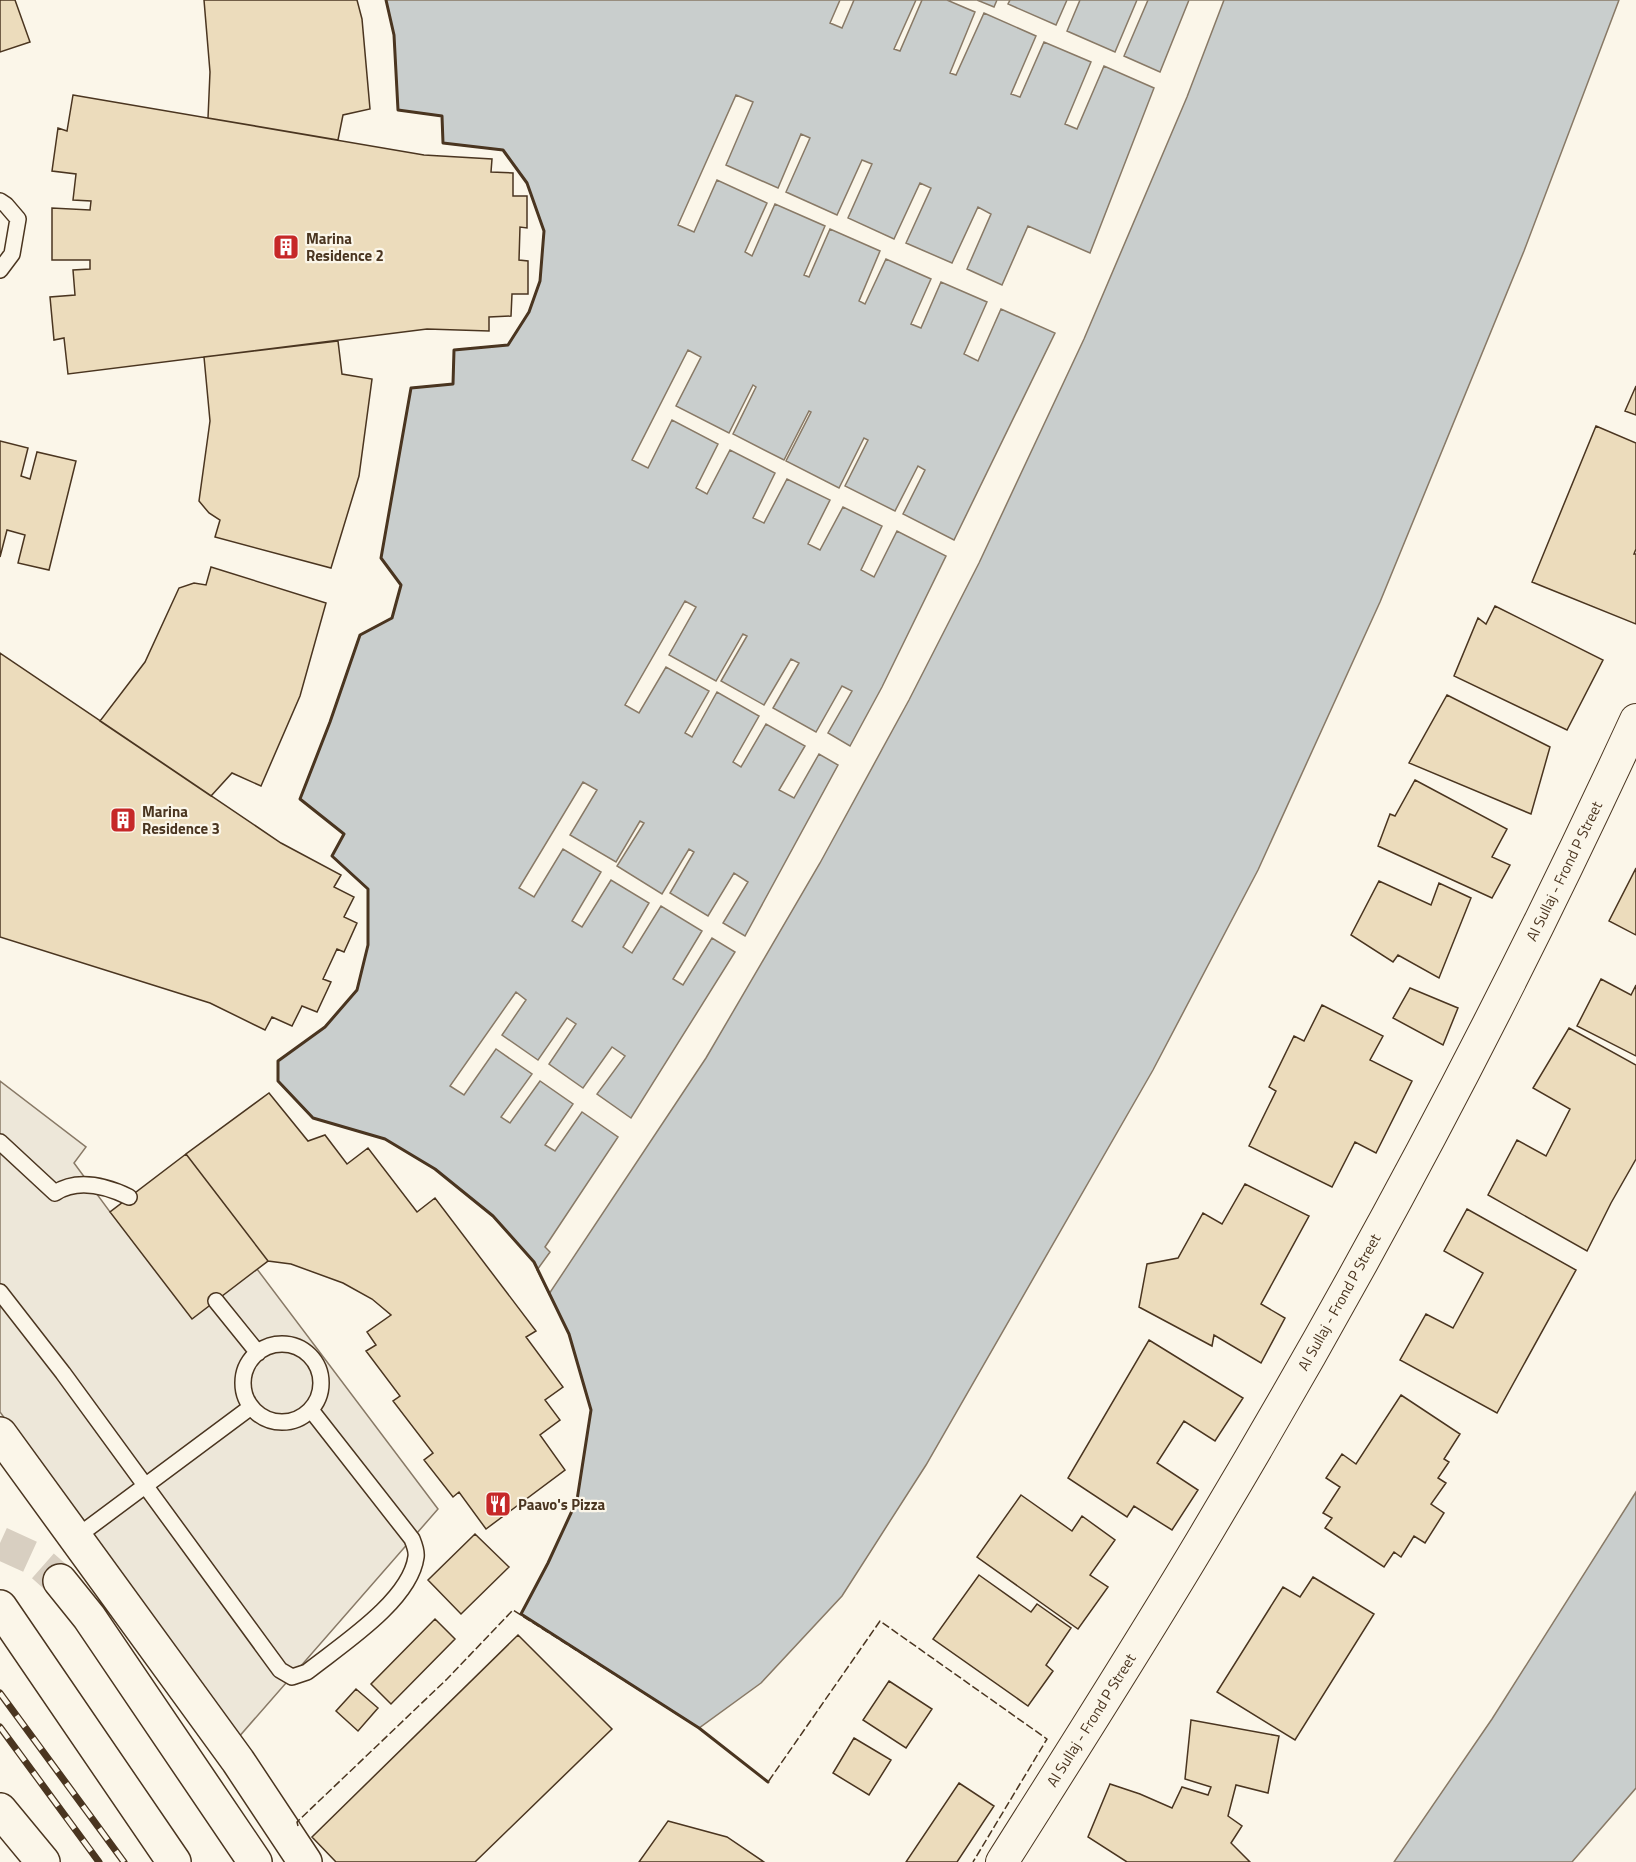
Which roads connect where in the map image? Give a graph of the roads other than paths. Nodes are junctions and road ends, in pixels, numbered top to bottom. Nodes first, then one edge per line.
1 (0, 201) edge
2 (0, 270) edge
3 (1636, 720) edge
4 (0, 1142) edge
5 (129, 1197) dead end
6 (0, 1292) edge
7 (216, 1301) dead end
8 (258, 1353) junction
9 (251, 1407) junction
10 (311, 1410) junction
11 (0, 1434) edge
12 (145, 1485) junction
13 (75, 1538) junction
14 (60, 1581) tunnel mouth
15 (0, 1607) edge
16 (0, 1810) edge
17 (42, 1862) edge
18 (174, 1862) edge
19 (255, 1862) edge
20 (305, 1862) edge
21 (1002, 1862) edge

1 - 2 lane
3 - 21 street, Al Sullaj - Frond P Street
4 - 5 lane
6 - 12 lane
7 - 8 lane
8 - 9 lane
8 - 10 lane
9 - 10 lane
9 - 12 lane
10 - 12 lane
11 - 13 street
12 - 13 lane
13 - 20 street
14 - 19 street
15 - 18 street
16 - 17 street

